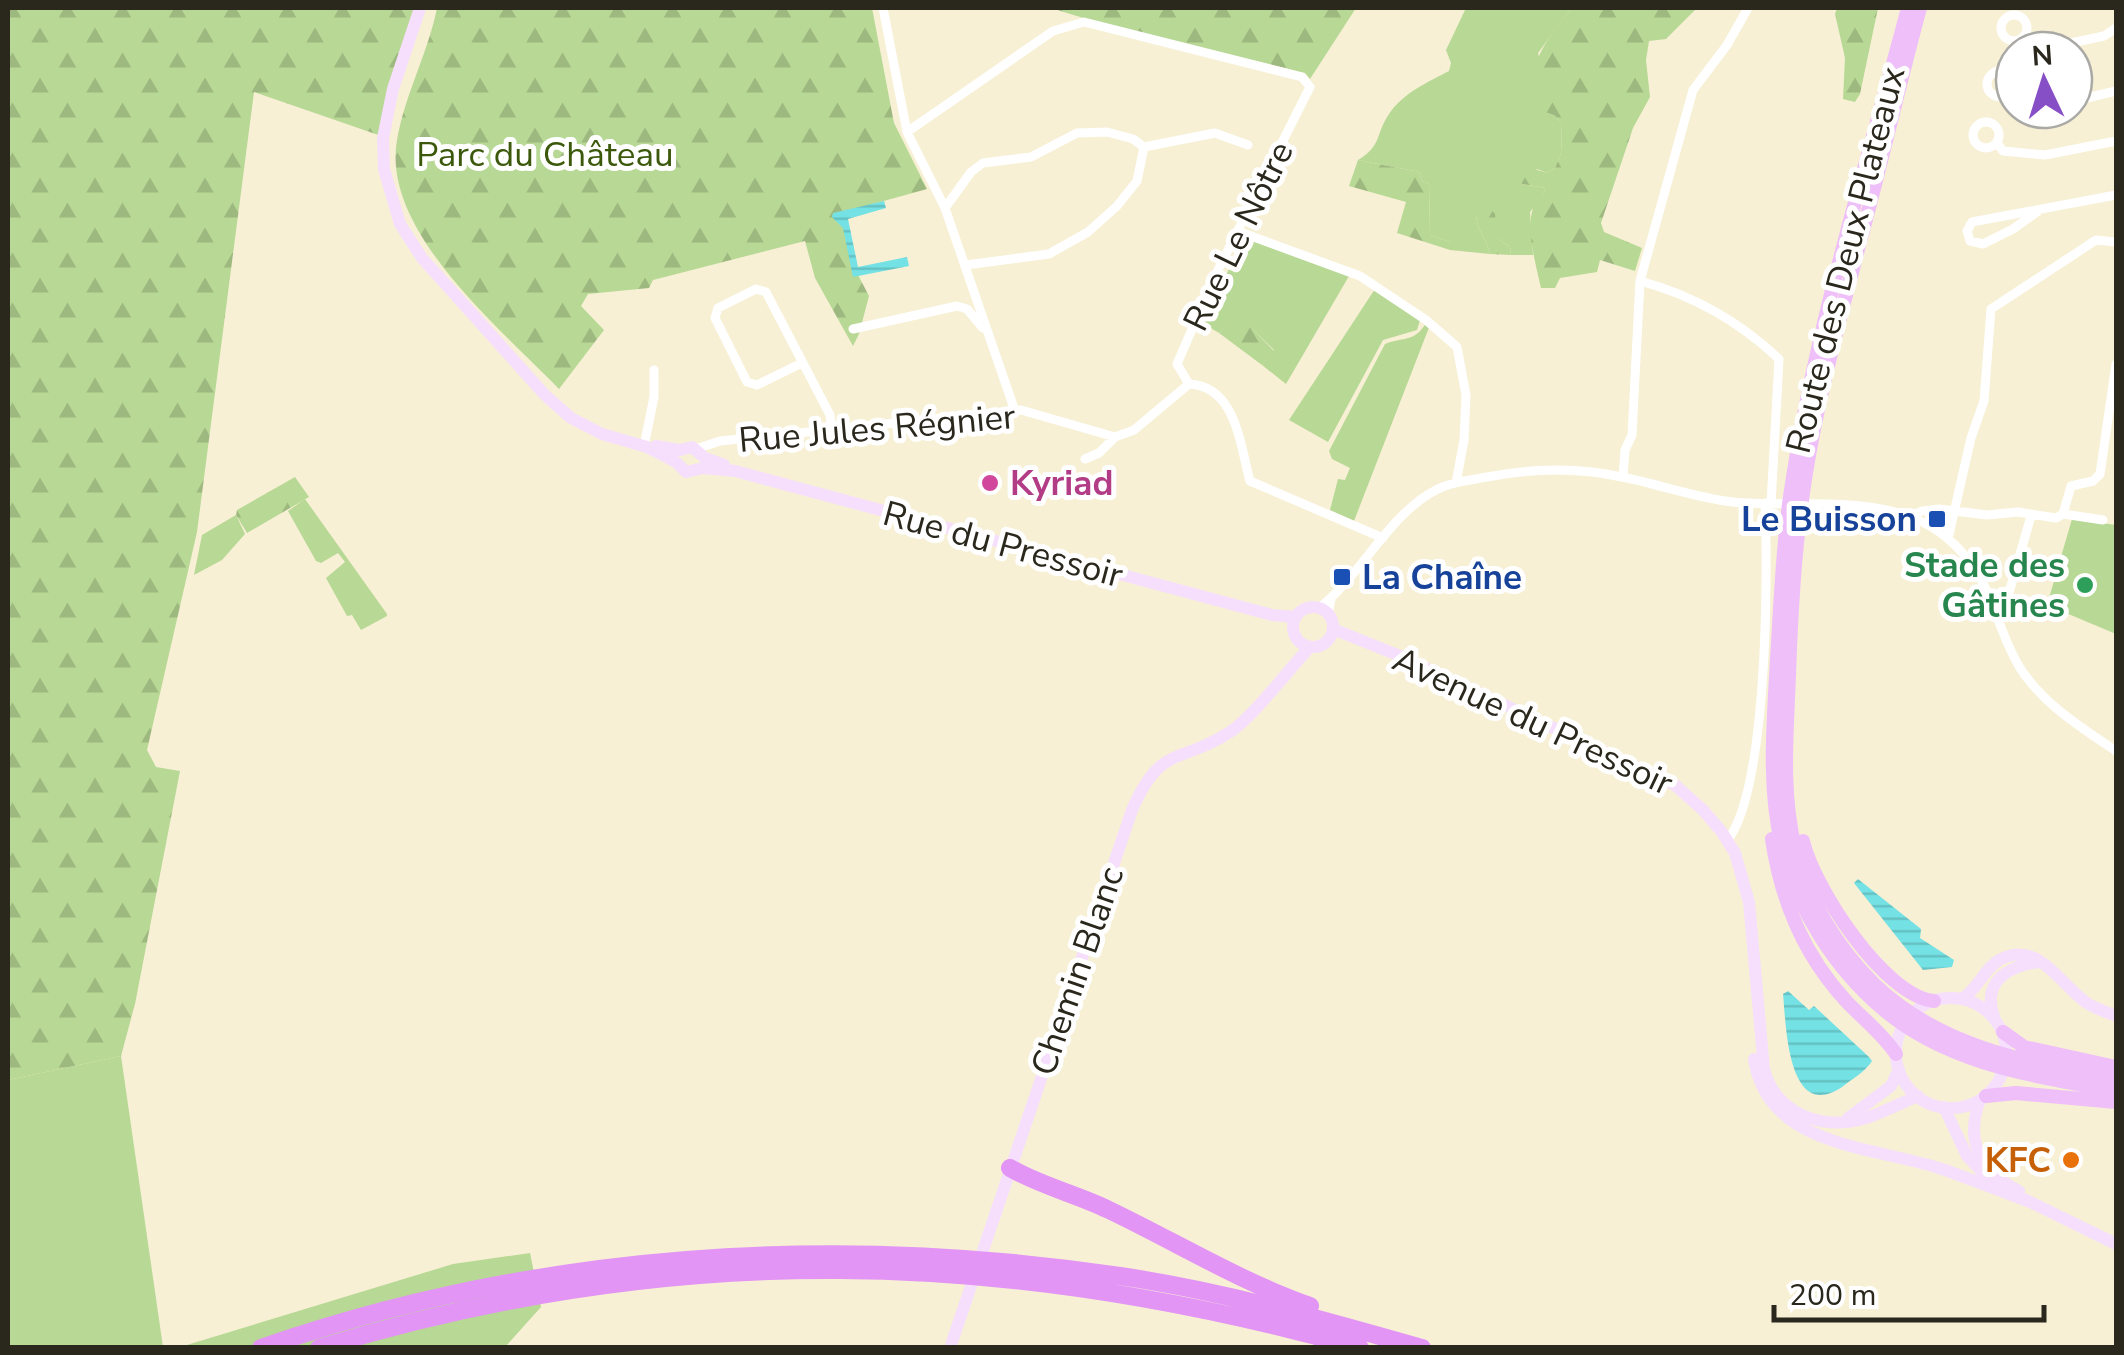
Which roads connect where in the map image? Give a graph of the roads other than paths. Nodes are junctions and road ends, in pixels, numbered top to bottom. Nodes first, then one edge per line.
1 (420, 8) edge
2 (883, 8) edge
3 (1748, 8) edge
4 (1908, 8) edge
5 (1920, 8) edge
6 (908, 132) junction
7 (2116, 141) edge
8 (1997, 144) dead end
9 (1248, 146) dead end
10 (1144, 147) junction
11 (2116, 196) edge
12 (946, 208) junction
13 (2041, 209) junction
14 (1240, 232) junction
15 (2116, 242) edge
16 (966, 265) junction
17 (1640, 281) junction
18 (853, 329) dead end
19 (989, 338) junction
20 (802, 363) junction
21 (2116, 364) edge
22 (654, 370) dead end
23 (1189, 384) junction
24 (1015, 411) junction
25 (832, 430) junction
26 (1115, 438) junction
27 (645, 447) junction
28 (678, 456) junction
29 (698, 458) junction
30 (1085, 459) dead end
31 (1623, 477) junction
32 (1456, 483) junction
33 (1771, 504) junction
34 (1955, 510) junction
35 (2063, 514) junction
36 (1909, 516) junction
37 (2031, 516) junction
38 (2103, 520) dead end
39 (1383, 538) junction
40 (1948, 538) junction
41 (1995, 604) junction
42 (1323, 611) junction
43 (1300, 634) junction
44 (1331, 634) junction
45 (1790, 646) junction
46 (1773, 744) junction
47 (2116, 751) edge
48 (1723, 834) junction
49 (2040, 962) junction
50 (1755, 982) junction
51 (1962, 998) junction
52 (1934, 1000) junction
53 (2116, 1016) edge
54 (1995, 1018) junction
55 (2004, 1040) junction
56 (1898, 1062) junction
57 (2116, 1067) edge
58 (2116, 1078) edge
59 (2116, 1091) edge
60 (1918, 1096) junction
61 (1983, 1098) junction
62 (2116, 1102) edge
63 (1944, 1108) junction
64 (1844, 1120) junction
65 (1010, 1168) junction
66 (2030, 1202) junction
67 (2116, 1240) edge
68 (1365, 1340) edge
69 (261, 1348) edge
70 (319, 1348) edge
71 (950, 1348) edge
72 (1422, 1348) edge

1 - 27 street
2 - 6 street
3 - 17 street
4 - 46 main road, Route des Deux Plateaux
5 - 45 main road, Route des Deux Plateaux
6 - 12 street
6 - 14 street, Rue Le Nôtre
7 - 8 street
9 - 10 street
10 - 12 street
10 - 16 street
11 - 13 street
12 - 16 street
13 - 13 street
14 - 23 street, Rue Le Nôtre
14 - 32 street
15 - 34 street
16 - 19 street
17 - 31 street
17 - 33 street
18 - 19 street
19 - 24 street
20 - 20 street
20 - 25 street
21 - 35 street
22 - 27 street
23 - 26 street
23 - 39 street
24 - 25 street, Rue Jules Régnier
24 - 26 street, Rue Jules Régnier
25 - 29 street, Rue Jules Régnier
26 - 30 street
27 - 28 street
28 - 29 street
28 - 29 street, Rue du Pressoir
29 - 43 street, Rue du Pressoir
31 - 32 street
31 - 33 street
32 - 39 street
33 - 36 street
33 - 48 street
34 - 36 street
34 - 37 street
34 - 40 street
35 - 37 street
35 - 38 street
36 - 40 street
37 - 41 street
39 - 42 street
40 - 41 street
41 - 47 street
42 - 43 street
42 - 44 street
43 - 44 street, Avenue du Pressoir
43 - 65 street, Chemin Blanc
44 - 48 street, Avenue du Pressoir
45 - 52 main road
45 - 58 main road, Route des Deux Plateaux
46 - 56 main road
46 - 59 main road, Route des Deux Plateaux
48 - 50 street, Avenue du Pressoir
49 - 51 street
49 - 53 street
49 - 54 street
50 - 64 street, Avenue du Pressoir
50 - 66 street, Avenue du Pressoir
51 - 52 street
51 - 54 street
52 - 56 street
54 - 55 street
55 - 57 main road
55 - 61 street
56 - 60 street
56 - 64 street
60 - 63 street
60 - 64 street
61 - 62 main road
61 - 63 street
61 - 67 street
63 - 66 street
65 - 68 highway
65 - 71 street, Chemin Blanc
66 - 67 street
68 - 69 highway
68 - 70 highway
68 - 72 highway

